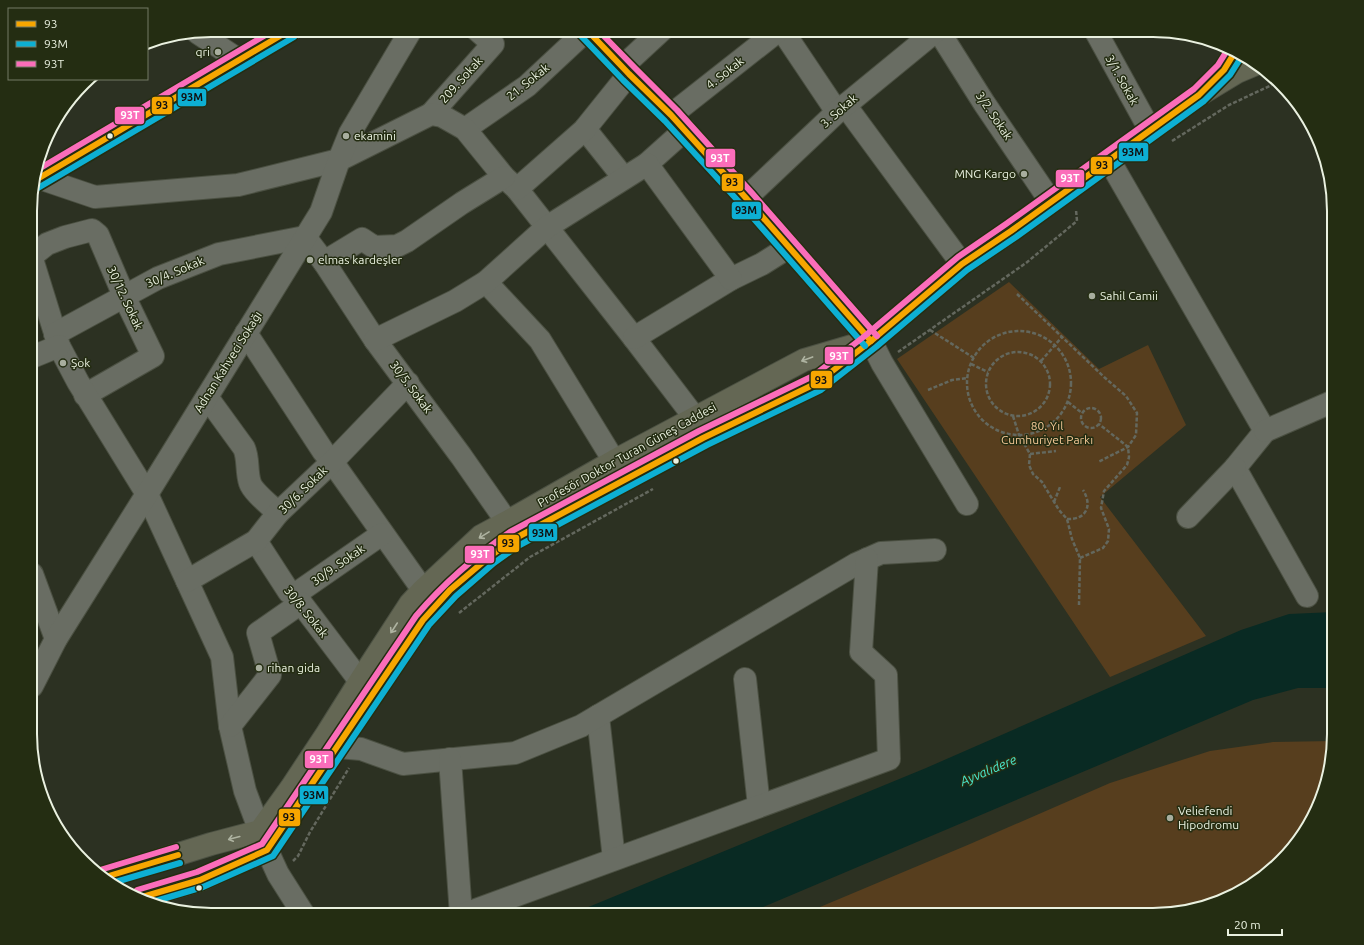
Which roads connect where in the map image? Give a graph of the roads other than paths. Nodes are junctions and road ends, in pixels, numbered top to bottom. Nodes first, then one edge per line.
1 (205, 37) edge
2 (278, 37) edge
3 (407, 37) edge
4 (484, 37) edge
5 (580, 37) edge
6 (594, 37) edge
7 (656, 37) edge
8 (771, 37) edge
9 (787, 37) edge
10 (929, 37) edge
11 (942, 37) edge
12 (1099, 37) edge
13 (239, 60) junction
14 (1230, 61) edge
15 (1250, 66) edge
16 (626, 71) junction
17 (1199, 95) junction
18 (841, 108) junction
19 (431, 114) junction
20 (678, 123) junction
21 (465, 129) junction
22 (585, 129) junction
23 (1150, 130) junction
24 (339, 160) junction
25 (1109, 160) junction
26 (647, 164) junction
27 (40, 178) edge
28 (624, 178) junction
29 (39, 182) edge
30 (510, 183) junction
31 (746, 198) junction
32 (1051, 202) junction
33 (547, 227) junction
34 (305, 237) junction
35 (789, 247) junction
36 (37, 252) edge
37 (324, 262) junction
38 (962, 264) junction
39 (37, 275) edge
40 (731, 279) junction
41 (486, 282) junction
42 (124, 296) junction
43 (246, 333) junction
44 (634, 338) junction
45 (57, 340) junction
46 (374, 340) junction
47 (871, 341) junction
48 (37, 354) edge
49 (408, 383) junction
50 (85, 395) junction
51 (207, 397) junction
52 (1327, 403) edge
53 (694, 418) junction
54 (1265, 431) junction
55 (614, 461) junction
56 (332, 462) junction
57 (1235, 468) junction
58 (623, 481) junction
59 (147, 494) junction
60 (967, 504) dead end
61 (278, 513) junction
62 (1188, 517) dead end
63 (510, 530) junction
64 (382, 534) junction
65 (256, 540) junction
66 (935, 550) dead end
67 (867, 559) junction
68 (187, 581) junction
69 (37, 588) edge
70 (423, 590) junction
71 (1307, 596) dead end
72 (297, 599) junction
73 (56, 639) junction
74 (37, 676) edge
75 (745, 679) dead end
76 (360, 681) junction
77 (598, 716) junction
78 (230, 726) junction
79 (338, 747) junction
80 (450, 759) junction
81 (759, 806) junction
82 (264, 841) junction
83 (614, 859) junction
84 (110, 876) edge
85 (147, 896) edge
86 (300, 908) edge
87 (461, 908) edge
88 (481, 908) edge

1 - 13 street
2 - 13 street
3 - 24 street, Adnan Kahveci Sokağı
4 - 19 street, 209. Sokak
5 - 21 street, 21. Sokak
6 - 16 street
7 - 16 street
8 - 20 street, 4. Sokak
9 - 18 street
10 - 18 street, 3. Sokak
11 - 32 street, 3/2. Sokak
12 - 23 street, 3/1. Sokak
13 - 27 street
14 - 17 main road
15 - 17 main road, Profesör Doktor Turan Güneş Caddesi
16 - 20 street
16 - 22 street
17 - 23 main road, Profesör Doktor Turan Güneş Caddesi
18 - 31 street, 3. Sokak
18 - 38 street
19 - 21 street
19 - 24 street
20 - 26 street, 4. Sokak
20 - 31 street
21 - 30 street
22 - 28 street
22 - 30 street
23 - 25 main road, Profesör Doktor Turan Güneş Caddesi
24 - 29 street
24 - 34 street, Adnan Kahveci Sokağı
25 - 32 main road, Profesör Doktor Turan Güneş Caddesi
25 - 54 street
26 - 28 street, 4. Sokak
26 - 40 street
28 - 33 street, 4. Sokak
30 - 33 street
30 - 37 street
31 - 35 street
32 - 38 main road, Profesör Doktor Turan Güneş Caddesi
33 - 41 street, 4. Sokak
33 - 44 street
34 - 37 street, 30/5. Sokak
34 - 42 street, 30/4. Sokak
34 - 43 street, Adnan Kahveci Sokağı
35 - 40 street
35 - 47 street
36 - 42 street, 30/12. Sokak
37 - 46 street, 30/5. Sokak
38 - 47 main road, Profesör Doktor Turan Güneş Caddesi
39 - 45 street
40 - 44 street
41 - 46 street, 4. Sokak
41 - 55 street
42 - 45 street, 30/4. Sokak
42 - 50 street, 30/12. Sokak
43 - 51 street, Adnan Kahveci Sokağı
43 - 56 street
44 - 53 street
45 - 48 street, 30/4. Sokak
45 - 50 street
46 - 49 street, 30/5. Sokak
47 -> 53 main road, Profesör Doktor Turan Güneş Caddesi
47 - 58 main road, Profesör Doktor Turan Güneş Caddesi
47 - 60 street
49 - 56 street, 30/6. Sokak
49 - 63 street, 30/5. Sokak
50 - 59 street
51 - 59 street, Adnan Kahveci Sokağı
51 - 61 street
52 - 54 street
53 - 55 main road, Profesör Doktor Turan Güneş Caddesi
54 - 57 street
55 - 58 street
55 - 63 main road, Profesör Doktor Turan Güneş Caddesi
56 - 61 street, 30/6. Sokak
56 - 64 street
57 - 62 street
57 - 71 street
58 - 63 main road, Profesör Doktor Turan Güneş Caddesi
59 - 68 street
59 - 73 street, Adnan Kahveci Sokağı
61 - 65 street, 30/6. Sokak
63 -> 70 main road, Profesör Doktor Turan Güneş Caddesi
63 - 79 main road, Profesör Doktor Turan Güneş Caddesi
64 - 70 street
64 - 72 street, 30/9. Sokak
65 - 68 street, 30/6. Sokak
65 - 72 street, 30/8. Sokak
66 - 67 street
67 - 77 street
67 - 81 street
68 - 78 street
69 - 73 street
70 -> 76 main road, Profesör Doktor Turan Güneş Caddesi
72 - 76 street, 30/8. Sokak
72 - 78 street, 30/9. Sokak
73 - 74 street, Adnan Kahveci Sokağı
75 - 81 street
76 - 82 main road, Profesör Doktor Turan Güneş Caddesi
77 - 80 street
77 - 83 street
78 - 82 street
79 - 80 street
79 - 82 main road, Profesör Doktor Turan Güneş Caddesi
80 - 87 street
81 - 83 street
82 -> 84 main road
82 - 85 main road
82 - 86 street
83 - 88 street

